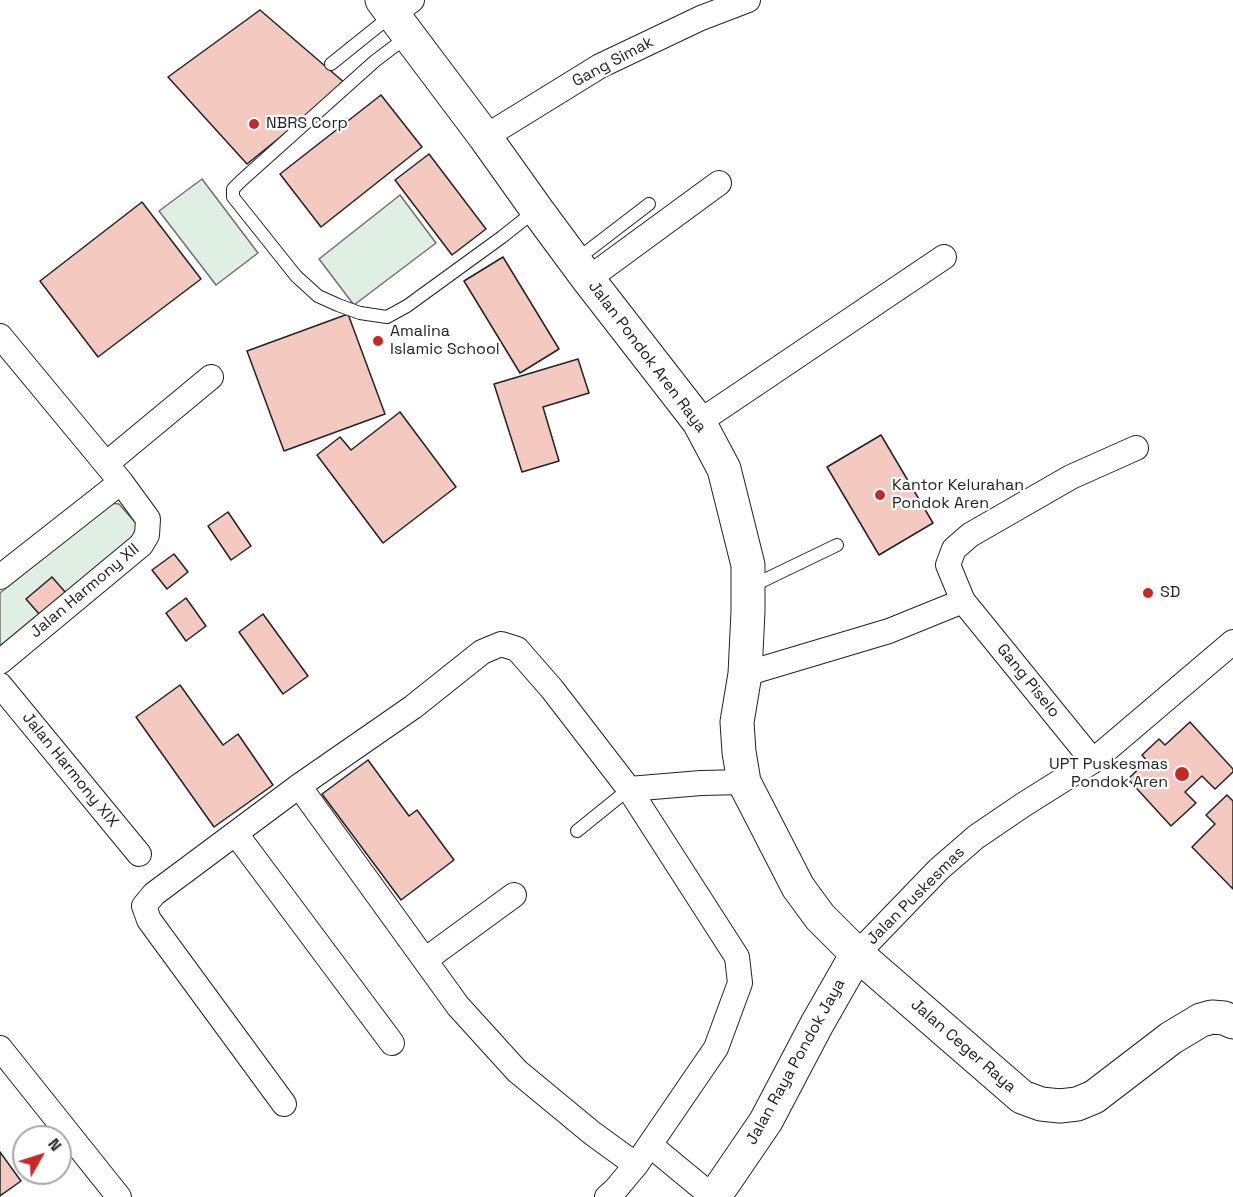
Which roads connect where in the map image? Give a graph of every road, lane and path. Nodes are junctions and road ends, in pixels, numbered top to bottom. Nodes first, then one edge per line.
1 (748, 0) edge
2 (399, 12) edge
3 (331, 64) dead end
4 (485, 137) junction
5 (718, 183) dead end
6 (649, 204) dead end
7 (537, 210) junction
8 (944, 257) dead end
9 (582, 270) junction
10 (0, 336) edge
11 (211, 376) dead end
12 (699, 422) junction
13 (1136, 448) dead end
14 (113, 473) junction
15 (837, 545) dead end
16 (4, 565) edge
17 (748, 588) junction
18 (963, 601) junction
19 (1233, 642) edge
20 (0, 662) edge
21 (745, 674) junction
22 (0, 685) edge
23 (1093, 761) junction
24 (723, 783) junction
25 (299, 786) junction
26 (629, 789) junction
27 (577, 831) dead end
28 (236, 834) junction
29 (139, 854) dead end
30 (514, 895) dead end
31 (857, 954) junction
32 (425, 960) junction
33 (1233, 1022) edge
34 (392, 1043) dead end
35 (0, 1048) edge
36 (284, 1104) dead end
37 (650, 1145) junction
38 (636, 1165) junction
39 (119, 1197) edge
40 (607, 1197) edge
41 (712, 1197) edge

1 - 4 street, Gang Simak
2 - 3 lane
2 - 4 main road, Jalan Pondok Aren Raya
2 - 7 lane
4 - 7 main road, Jalan Pondok Aren Raya
5 - 9 street
6 - 9 lane
7 - 9 main road, Jalan Pondok Aren Raya
8 - 12 street
9 - 12 main road, Jalan Pondok Aren Raya
10 - 14 street, Jalan Harmony XII
11 - 14 street
12 - 17 main road, Jalan Pondok Aren Raya
13 - 18 street, Gang Piselo
14 - 16 street
14 - 20 street, Jalan Harmony XII
15 - 17 lane
17 - 21 main road, Jalan Pondok Aren Raya
18 - 21 street
18 - 23 street, Gang Piselo
19 - 23 street, Jalan Puskesmas
21 - 24 main road, Jalan Pondok Aren Raya
22 - 29 street, Jalan Harmony XIX
23 - 31 street, Jalan Puskesmas
24 - 26 street
24 - 31 main road, Jalan Pondok Aren Raya
25 - 26 street
25 - 28 street
25 - 32 street
26 - 27 lane
26 - 37 street
28 - 34 street
28 - 36 street
30 - 32 street
31 - 33 main road, Jalan Ceger Raya
31 - 41 main road, Jalan Raya Pondok Jaya
32 - 38 street
35 - 39 street
37 - 38 street
37 - 41 street
38 - 40 street

